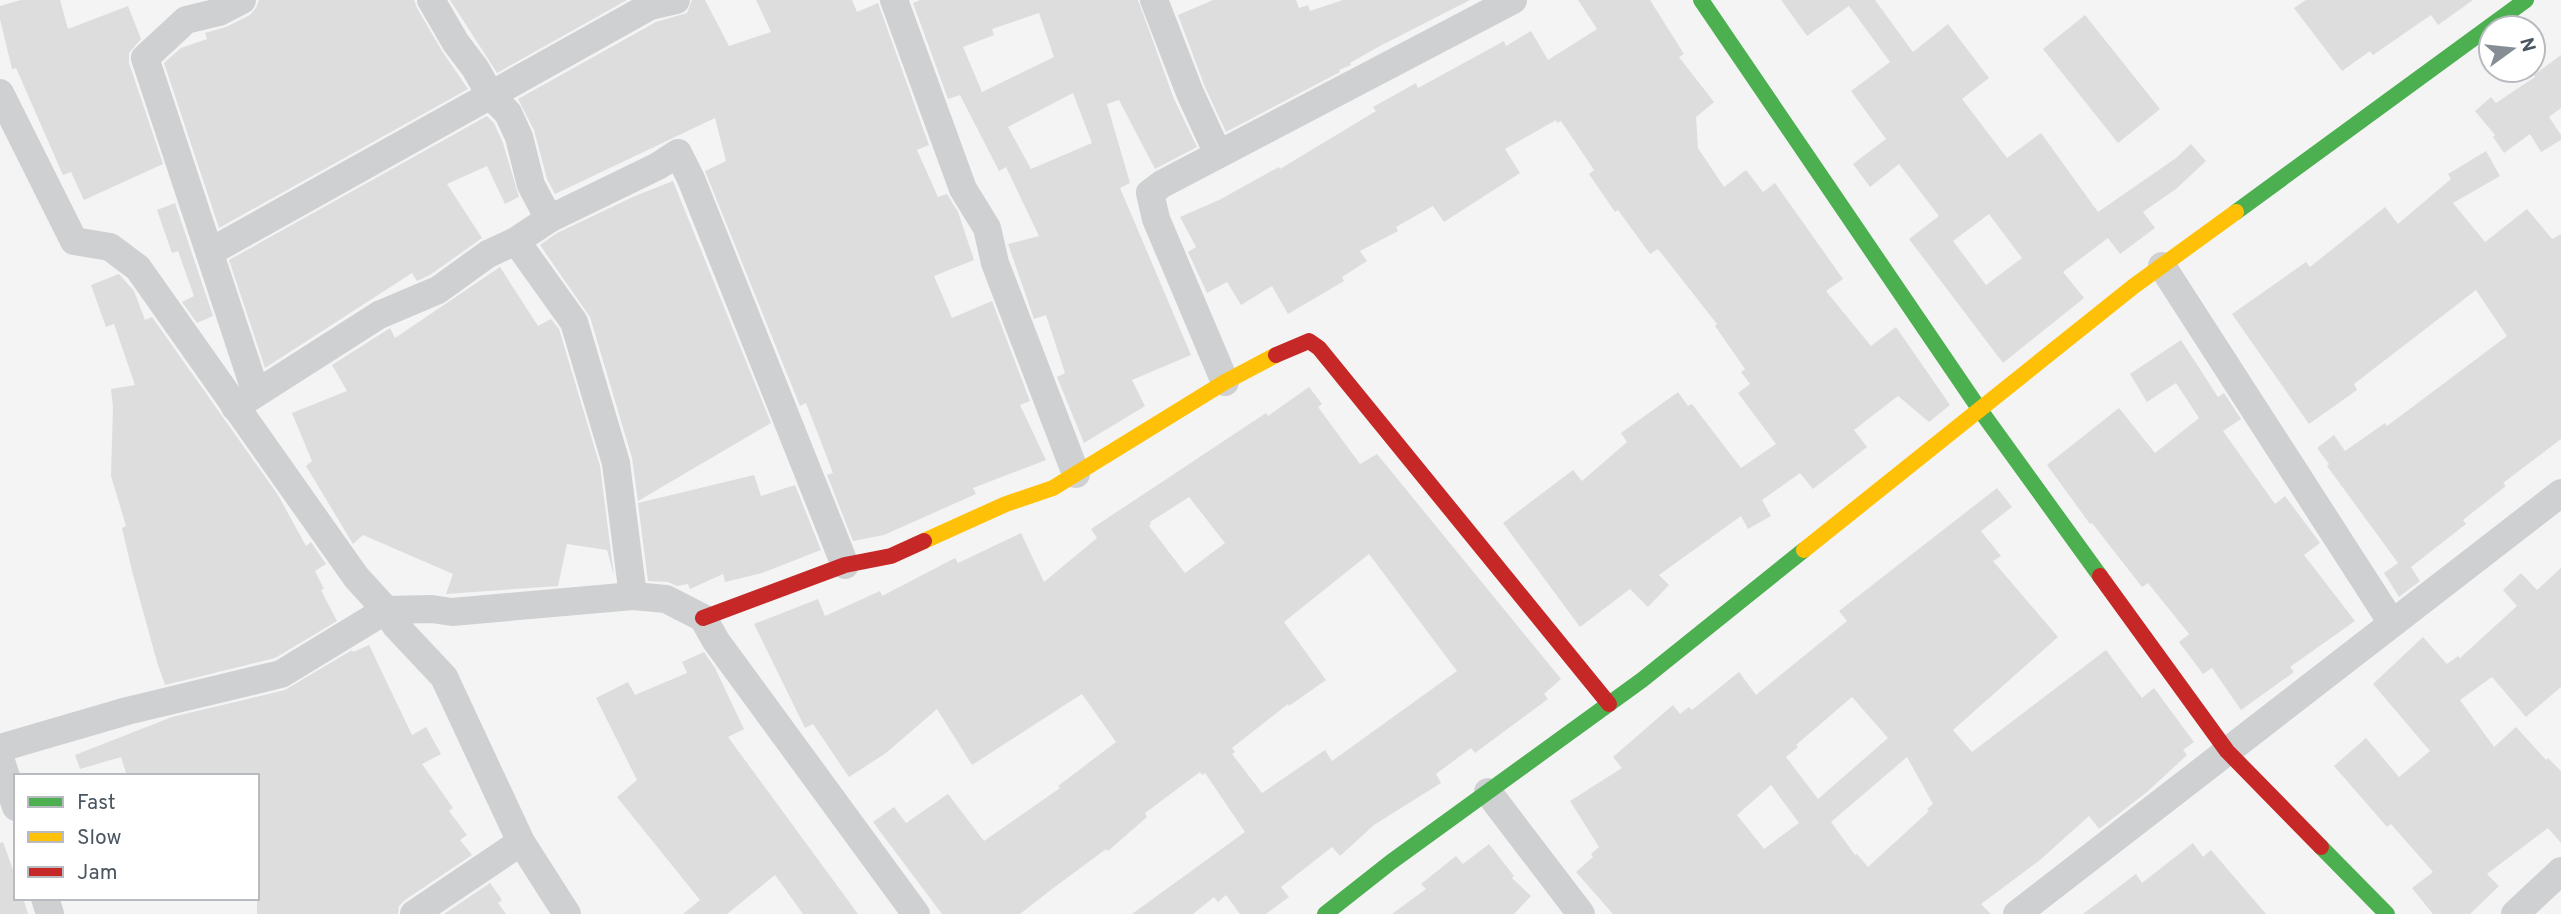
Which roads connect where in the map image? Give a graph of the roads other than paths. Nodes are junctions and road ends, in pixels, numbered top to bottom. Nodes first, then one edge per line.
1 (242, 0) edge
2 (431, 0) edge
3 (894, 0) edge
4 (1154, 0) edge
5 (1513, 0) edge
6 (1701, 0) edge
7 (2526, 0) edge
8 (674, 1) edge
9 (179, 12) edge
10 (0, 93) edge
11 (491, 96) junction
12 (1218, 154) junction
13 (549, 219) junction
14 (516, 241) junction
15 (210, 252) junction
16 (2162, 266) junction
17 (1225, 382) junction
18 (246, 400) junction
19 (1980, 410) junction
20 (1076, 474) junction
21 (2561, 493) edge
22 (845, 565) junction
23 (634, 596) junction
24 (386, 610) junction
25 (703, 618) junction
26 (2392, 623) junction
27 (1609, 704) junction
28 (0, 748) edge
29 (2227, 751) junction
30 (0, 758) edge
31 (1488, 792) junction
32 (14, 801) edge
33 (521, 842) junction
34 (2561, 871) edge
35 (414, 914) edge
36 (568, 914) edge
37 (916, 914) edge
38 (1325, 914) edge
39 (1581, 914) edge
40 (2017, 914) edge
41 (2387, 914) edge
42 (2515, 914) edge

1 - 9 street
2 - 11 street
3 - 20 street
4 - 12 street
5 - 12 street
6 - 19 street
7 - 16 street
8 - 11 street
9 - 15 street
10 - 18 street
11 - 13 street
11 - 15 street
12 - 17 street
13 - 14 street
13 - 22 street
14 - 18 street
14 - 23 street
15 - 18 street
16 - 19 street
16 - 26 street
17 - 20 street
17 - 27 street
18 - 24 street
19 - 27 street
19 - 29 street
20 - 22 street
21 - 26 street
22 - 25 street
23 - 24 street
23 - 25 street
24 - 28 street
24 - 33 street
25 - 37 street
26 - 29 street
27 - 31 street
29 - 40 street
29 - 41 street
30 - 32 street
31 - 38 street
31 - 39 street
33 - 35 street
33 - 36 street
34 - 42 street

